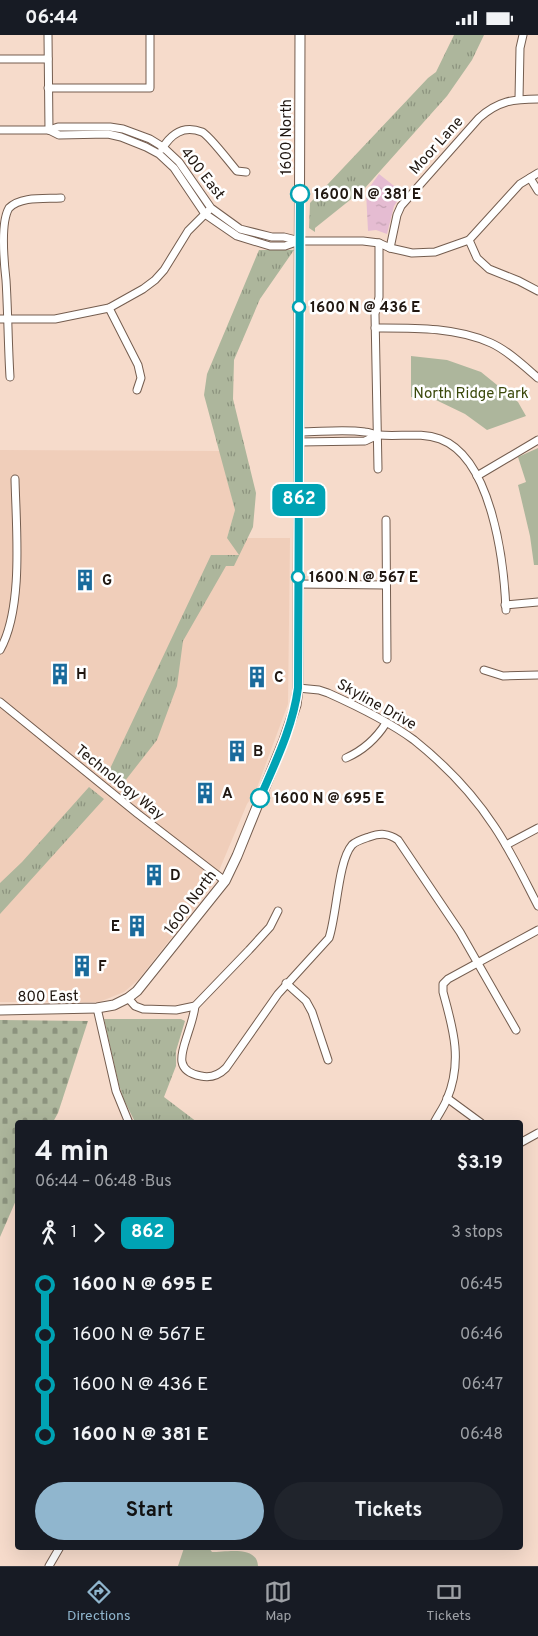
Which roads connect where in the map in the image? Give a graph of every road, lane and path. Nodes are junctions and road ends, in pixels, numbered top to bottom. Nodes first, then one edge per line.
1 (48, 35) edge
2 (150, 35) edge
3 (300, 35) edge
4 (523, 35) edge
5 (0, 59) edge
6 (48, 59) junction
7 (48, 88) junction
8 (519, 99) junction
9 (538, 99) edge
10 (49, 130) junction
11 (0, 131) edge
12 (163, 147) junction
13 (159, 154) junction
14 (246, 172) dead end
15 (538, 173) edge
16 (530, 177) junction
17 (538, 191) edge
18 (61, 198) dead end
19 (211, 208) junction
20 (205, 214) junction
21 (468, 240) junction
22 (300, 241) junction
23 (379, 243) junction
24 (390, 248) junction
25 (538, 291) edge
26 (109, 308) junction
27 (3, 319) edge
28 (375, 328) junction
29 (10, 377) dead end
30 (538, 377) edge
31 (137, 391) dead end
32 (299, 432) junction
33 (378, 435) junction
34 (538, 440) edge
35 (300, 442) junction
36 (378, 469) dead end
37 (477, 476) junction
38 (15, 479) dead end
39 (386, 520) dead end
40 (298, 585) junction
41 (386, 585) junction
42 (538, 602) edge
43 (0, 650) edge
44 (387, 659) dead end
45 (484, 670) dead end
46 (538, 675) edge
47 (298, 688) junction
48 (0, 702) edge
49 (386, 723) junction
50 (346, 759) dead end
51 (538, 828) edge
52 (506, 845) junction
53 (225, 881) junction
54 (538, 906) edge
55 (278, 911) dead end
56 (538, 930) edge
57 (479, 963) junction
58 (286, 983) junction
59 (128, 998) junction
60 (195, 1006) junction
61 (97, 1008) junction
62 (0, 1010) edge
63 (516, 1030) dead end
64 (328, 1060) dead end
65 (447, 1098) junction
66 (128, 1120) edge
67 (436, 1120) edge
68 (477, 1120) edge
69 (538, 1133) edge
70 (523, 1141) edge
71 (58, 1550) edge
72 (49, 1566) edge

1 - 6 street
2 - 7 street
3 - 22 main road, 1600 North
4 - 8 street
5 - 6 street
6 - 7 street
7 - 10 street
8 - 9 street, Moor Lane
8 - 24 street, Moor Lane
10 - 11 street
10 - 12 street, 400 East
10 - 13 street, 400 East
12 - 13 street
12 - 14 street
12 - 19 street, 400 East
13 - 20 street, 400 East
15 - 16 street, 400 East
16 - 17 street
16 - 21 street, 400 East
18 - 27 street
19 - 20 street
19 - 22 street, 400 East
20 - 22 street, 400 East
20 - 26 street
21 - 24 street, 400 East
21 - 25 street
22 - 23 street, 400 East
22 - 32 main road, 1600 North
23 - 24 street, 400 East
23 - 28 street
26 - 27 street
26 - 31 street
27 - 29 street
28 - 30 street
28 - 33 street
32 - 33 street
32 - 35 main road, 1600 North
33 - 35 street
33 - 36 street
33 - 37 street
34 - 37 street
35 - 40 main road, 1600 North
37 - 42 street
38 - 43 street
39 - 41 street
40 - 41 street
40 - 47 main road, 1600 North
41 - 44 street
45 - 46 street
47 - 49 street, Skyline Drive
47 - 53 main road, 1600 North
48 - 53 street, Technology Way
49 - 50 street
49 - 52 street, Skyline Drive
51 - 52 street
52 - 54 street, Skyline Drive
53 - 59 main road, 1600 North
55 - 60 street
56 - 57 street
57 - 58 street
57 - 63 street
57 - 65 street
58 - 60 street
58 - 64 street
59 - 60 street
59 - 61 main road, 1600 North
61 - 62 main road, 800 East
61 - 66 street
65 - 67 street
65 - 68 street
69 - 70 street
71 - 72 street

